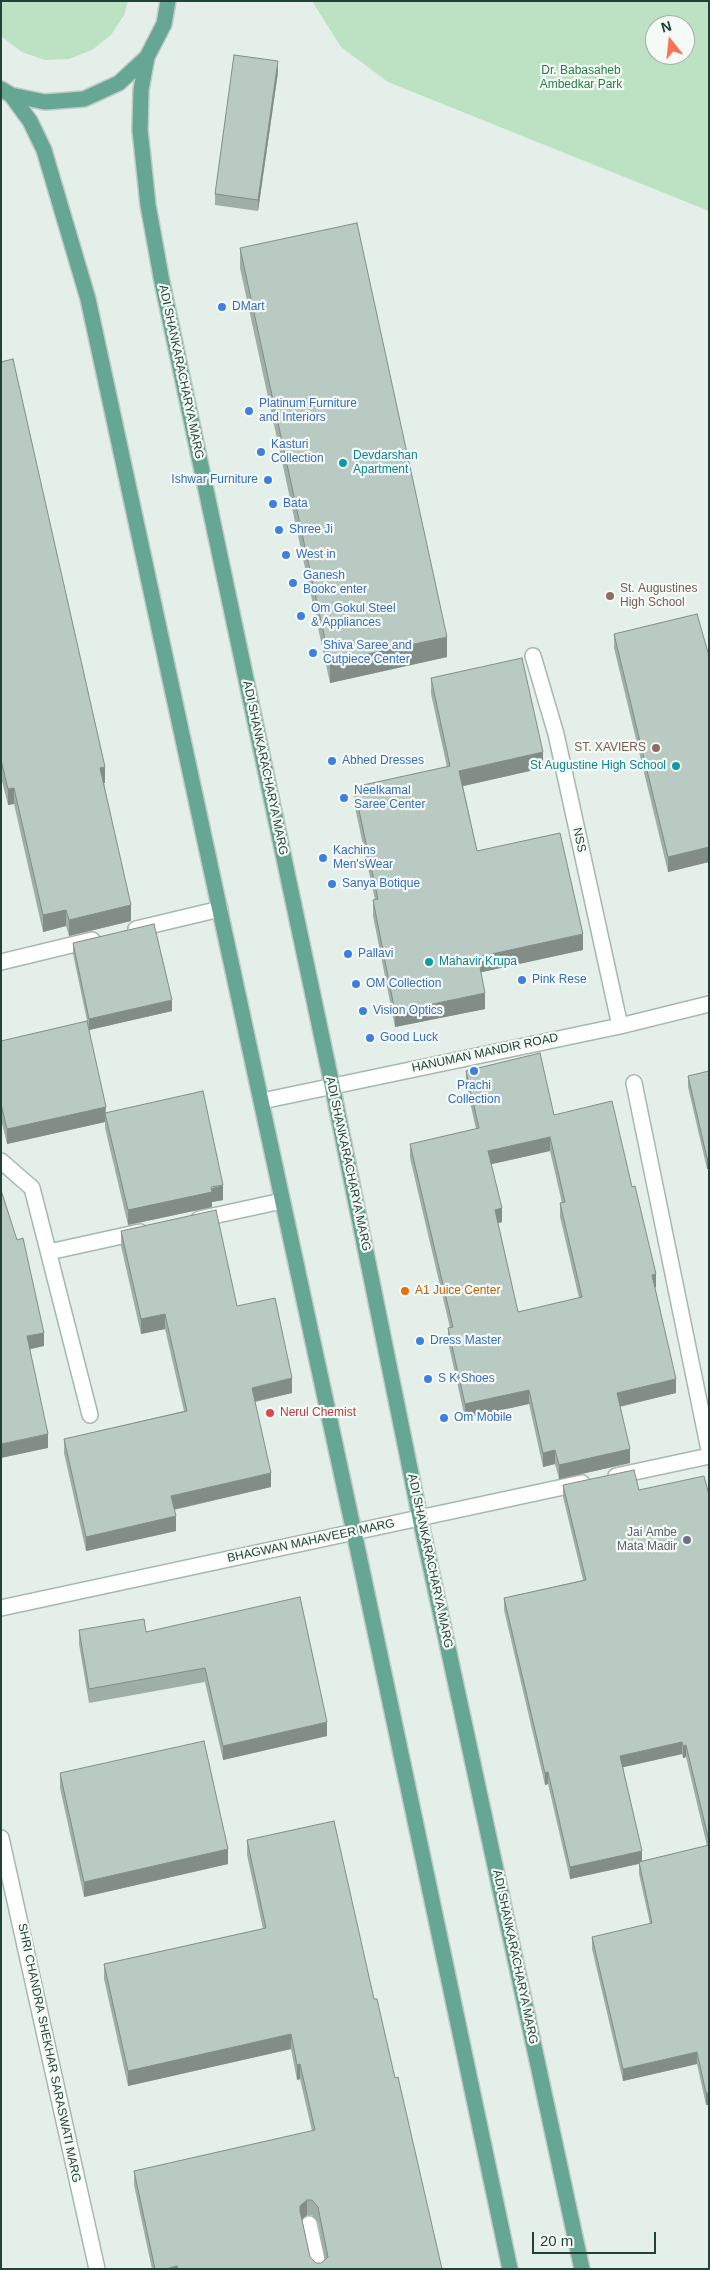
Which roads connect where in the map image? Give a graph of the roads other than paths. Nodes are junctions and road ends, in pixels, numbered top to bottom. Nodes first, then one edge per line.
1 (168, 1) edge
2 (147, 57) junction
3 (6, 92) edge
4 (533, 656) dead end
5 (220, 908) junction
6 (122, 933) edge
7 (103, 937) edge
8 (1, 962) edge
9 (709, 1004) edge
10 (620, 1026) junction
11 (634, 1083) dead end
12 (332, 1085) junction
13 (262, 1101) junction
14 (1, 1161) edge
15 (282, 1201) junction
16 (182, 1222) edge
17 (153, 1229) edge
18 (48, 1252) junction
19 (90, 1415) dead end
20 (709, 1450) edge
21 (709, 1456) edge
22 (420, 1518) junction
23 (354, 1532) junction
24 (1, 1608) edge
25 (1, 1838) edge
26 (4, 1865) edge
27 (309, 2224) edge
28 (97, 2269) edge
29 (319, 2269) edge
30 (510, 2269) edge
31 (582, 2269) edge

1 - 2 main road
2 - 3 main road
2 - 12 main road, ADI SHANKARACHARYA MARG
3 - 5 main road
4 - 10 street, NSS
5 - 6 street
5 - 13 main road
7 - 8 street
9 - 10 street, HANUMAN MANDIR ROAD
10 - 12 street, HANUMAN MANDIR ROAD
11 - 20 street
12 - 13 street, HANUMAN MANDIR ROAD
12 - 22 main road, ADI SHANKARACHARYA MARG
13 - 15 main road
14 - 18 street
15 - 16 street
15 - 23 main road
17 - 18 street
18 - 19 street
21 - 22 street, BHAGWAN MAHAVEER MARG
22 - 23 street, BHAGWAN MAHAVEER MARG
22 - 31 main road, ADI SHANKARACHARYA MARG
23 - 24 street, BHAGWAN MAHAVEER MARG
23 - 30 main road
25 - 26 street, SHRI CHANDRA SHEKHAR SARASWATI MARG
26 - 28 street, SHRI CHANDRA SHEKHAR SARASWATI MARG
27 - 29 street

